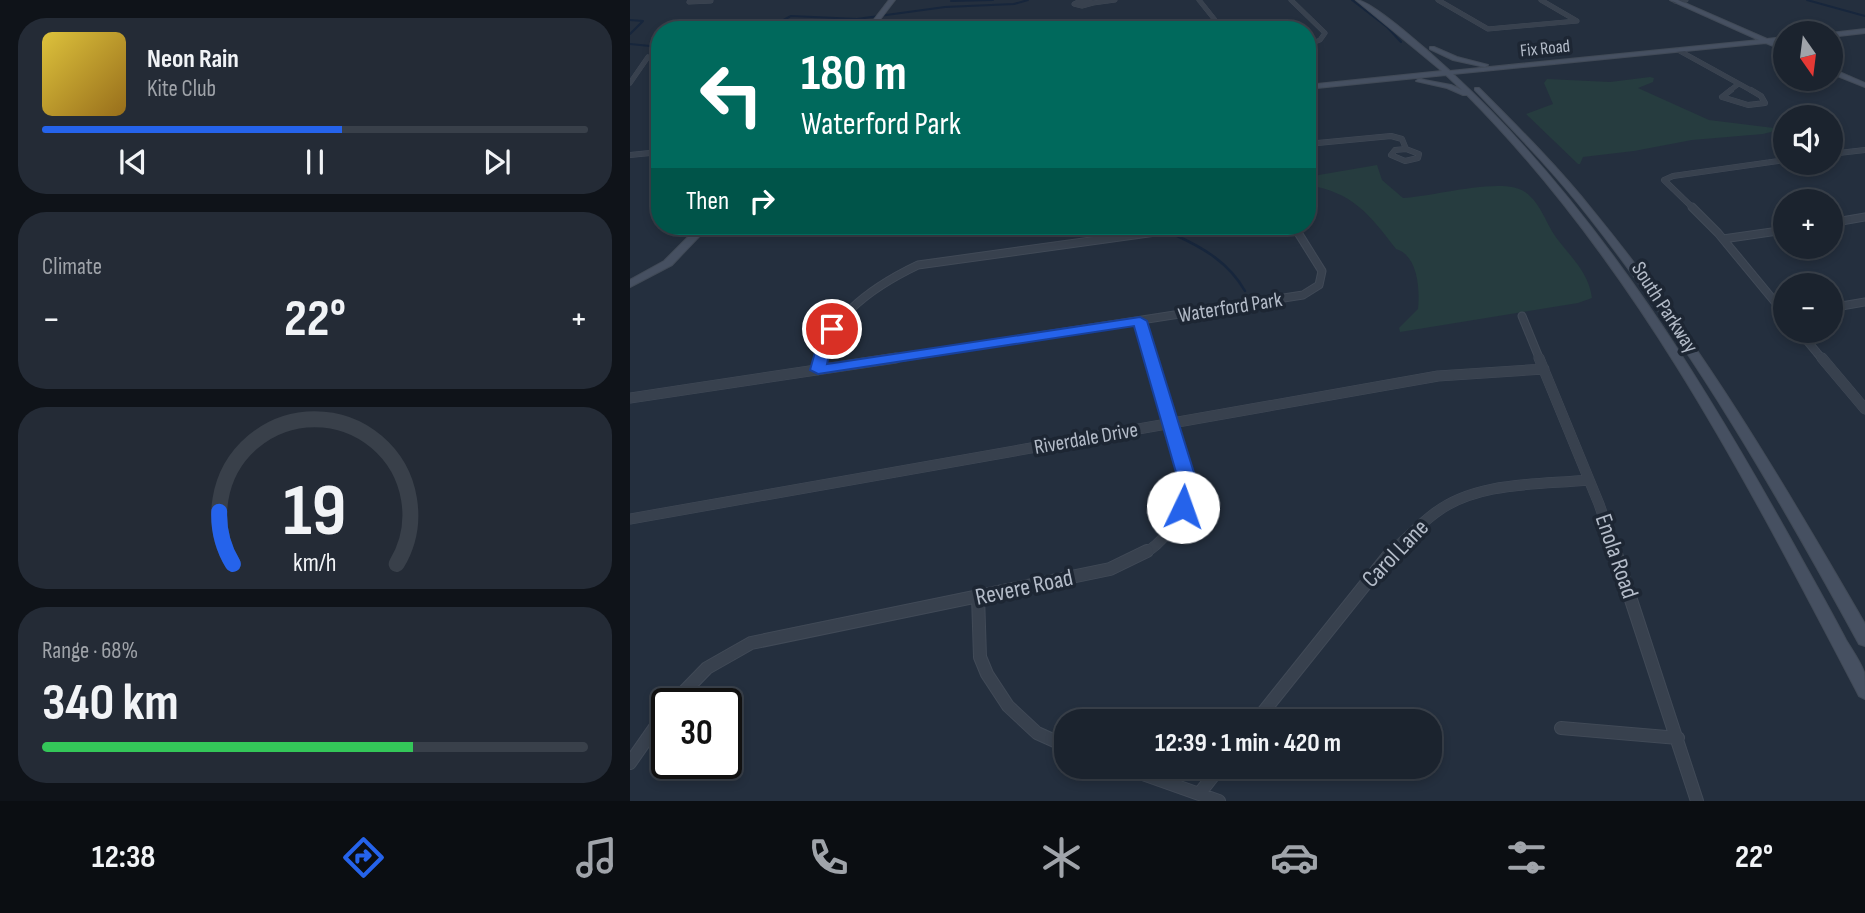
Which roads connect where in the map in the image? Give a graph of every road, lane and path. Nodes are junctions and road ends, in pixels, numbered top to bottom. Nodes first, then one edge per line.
1 (690, 0) edge
2 (892, 0) edge
3 (1115, 0) edge
4 (1199, 0) edge
5 (1291, 0) edge
6 (1359, 0) edge
7 (1369, 0) edge
8 (1438, 0) edge
9 (1541, 0) edge
10 (1674, 0) edge
11 (1686, 0) edge
12 (711, 1) edge
13 (1093, 3) dead end
14 (877, 21) edge
15 (1216, 21) edge
16 (1313, 21) edge
17 (1316, 24) edge
18 (1865, 31) edge
19 (1843, 33) edge
20 (1773, 40) edge
21 (1767, 41) junction
22 (1316, 42) edge
23 (1773, 44) edge
24 (1421, 48) junction
25 (1432, 48) junction
26 (1678, 50) junction
27 (649, 57) dead end
28 (1513, 67) junction
29 (1459, 72) junction
30 (1449, 73) junction
31 (1843, 75) edge
32 (1391, 79) junction
33 (630, 83) edge
34 (1738, 85) junction
35 (1865, 85) edge
36 (1316, 86) edge
37 (1481, 98) junction
38 (1316, 143) edge
39 (1406, 149) dead end
40 (1865, 150) edge
41 (651, 153) edge
42 (1843, 153) edge
43 (630, 155) edge
44 (1773, 162) edge
45 (1865, 217) edge
46 (1843, 221) edge
47 (1773, 232) edge
48 (695, 235) edge
49 (1131, 235) edge
50 (1300, 235) edge
51 (1723, 239) junction
52 (630, 284) edge
53 (1773, 299) edge
54 (1865, 302) edge
55 (1843, 306) edge
56 (1522, 316) dead end
57 (1140, 321) junction
58 (1809, 343) edge
59 (1544, 369) junction
60 (818, 370) junction
61 (630, 398) edge
62 (1864, 408) edge
63 (1170, 424) junction
64 (1589, 480) junction
65 (630, 519) edge
66 (978, 596) junction
67 (1865, 639) edge
68 (685, 688) edge
69 (1865, 691) edge
70 (1266, 709) edge
71 (1561, 728) dead end
72 (651, 733) edge
73 (1678, 738) junction
74 (1054, 741) edge
75 (630, 763) edge
76 (1157, 779) edge
77 (1211, 779) edge
78 (1199, 794) junction
79 (1219, 801) edge
80 (1697, 801) edge

1 - 12 street
2 - 14 main road
3 - 13 street
4 - 15 street
5 - 16 street
6 - 24 main road, South Parkway
7 - 25 main road, South Parkway
8 - 9 street
10 - 11 street
10 - 21 main road
17 - 22 street
18 - 19 main road
20 - 21 main road, Fix Road
21 - 23 main road
21 - 26 main road, Fix Road
24 - 30 main road, South Parkway
24 - 32 main road
25 - 28 main road
25 - 29 main road, South Parkway
26 - 28 main road, Fix Road
26 - 34 street
27 - 33 street
28 - 29 main road, Fix Road
28 - 37 main road
29 - 30 main road, Fix Road
29 - 37 main road, South Parkway
30 - 32 main road, Fix Road
30 - 37 main road, South Parkway
31 - 35 main road
32 - 36 main road, Fix Road
32 - 37 main road
34 - 34 street
37 - 67 main road, South Parkway
37 - 69 main road, South Parkway
38 - 39 street
40 - 42 street
41 - 43 street
44 - 51 street
45 - 46 street
47 - 51 street
48 - 52 main road
49 - 60 street
50 - 57 street, Waterford Park
51 - 53 street
54 - 55 street
56 - 59 street, Enola Road
57 - 60 street, Waterford Park
57 - 63 street, Revere Road
58 - 62 street
59 - 63 street, Riverdale Drive
59 - 64 street, Enola Road
60 - 61 street, Waterford Park
63 - 65 street, Riverdale Drive
63 - 66 street, Revere Road
64 - 70 street, Carol Lane
64 - 73 street, Enola Road
66 - 68 street, Revere Road
66 - 74 street
71 - 73 street
72 - 75 street
73 - 80 street, Enola Road
76 - 78 street
77 - 78 street
78 - 79 street

